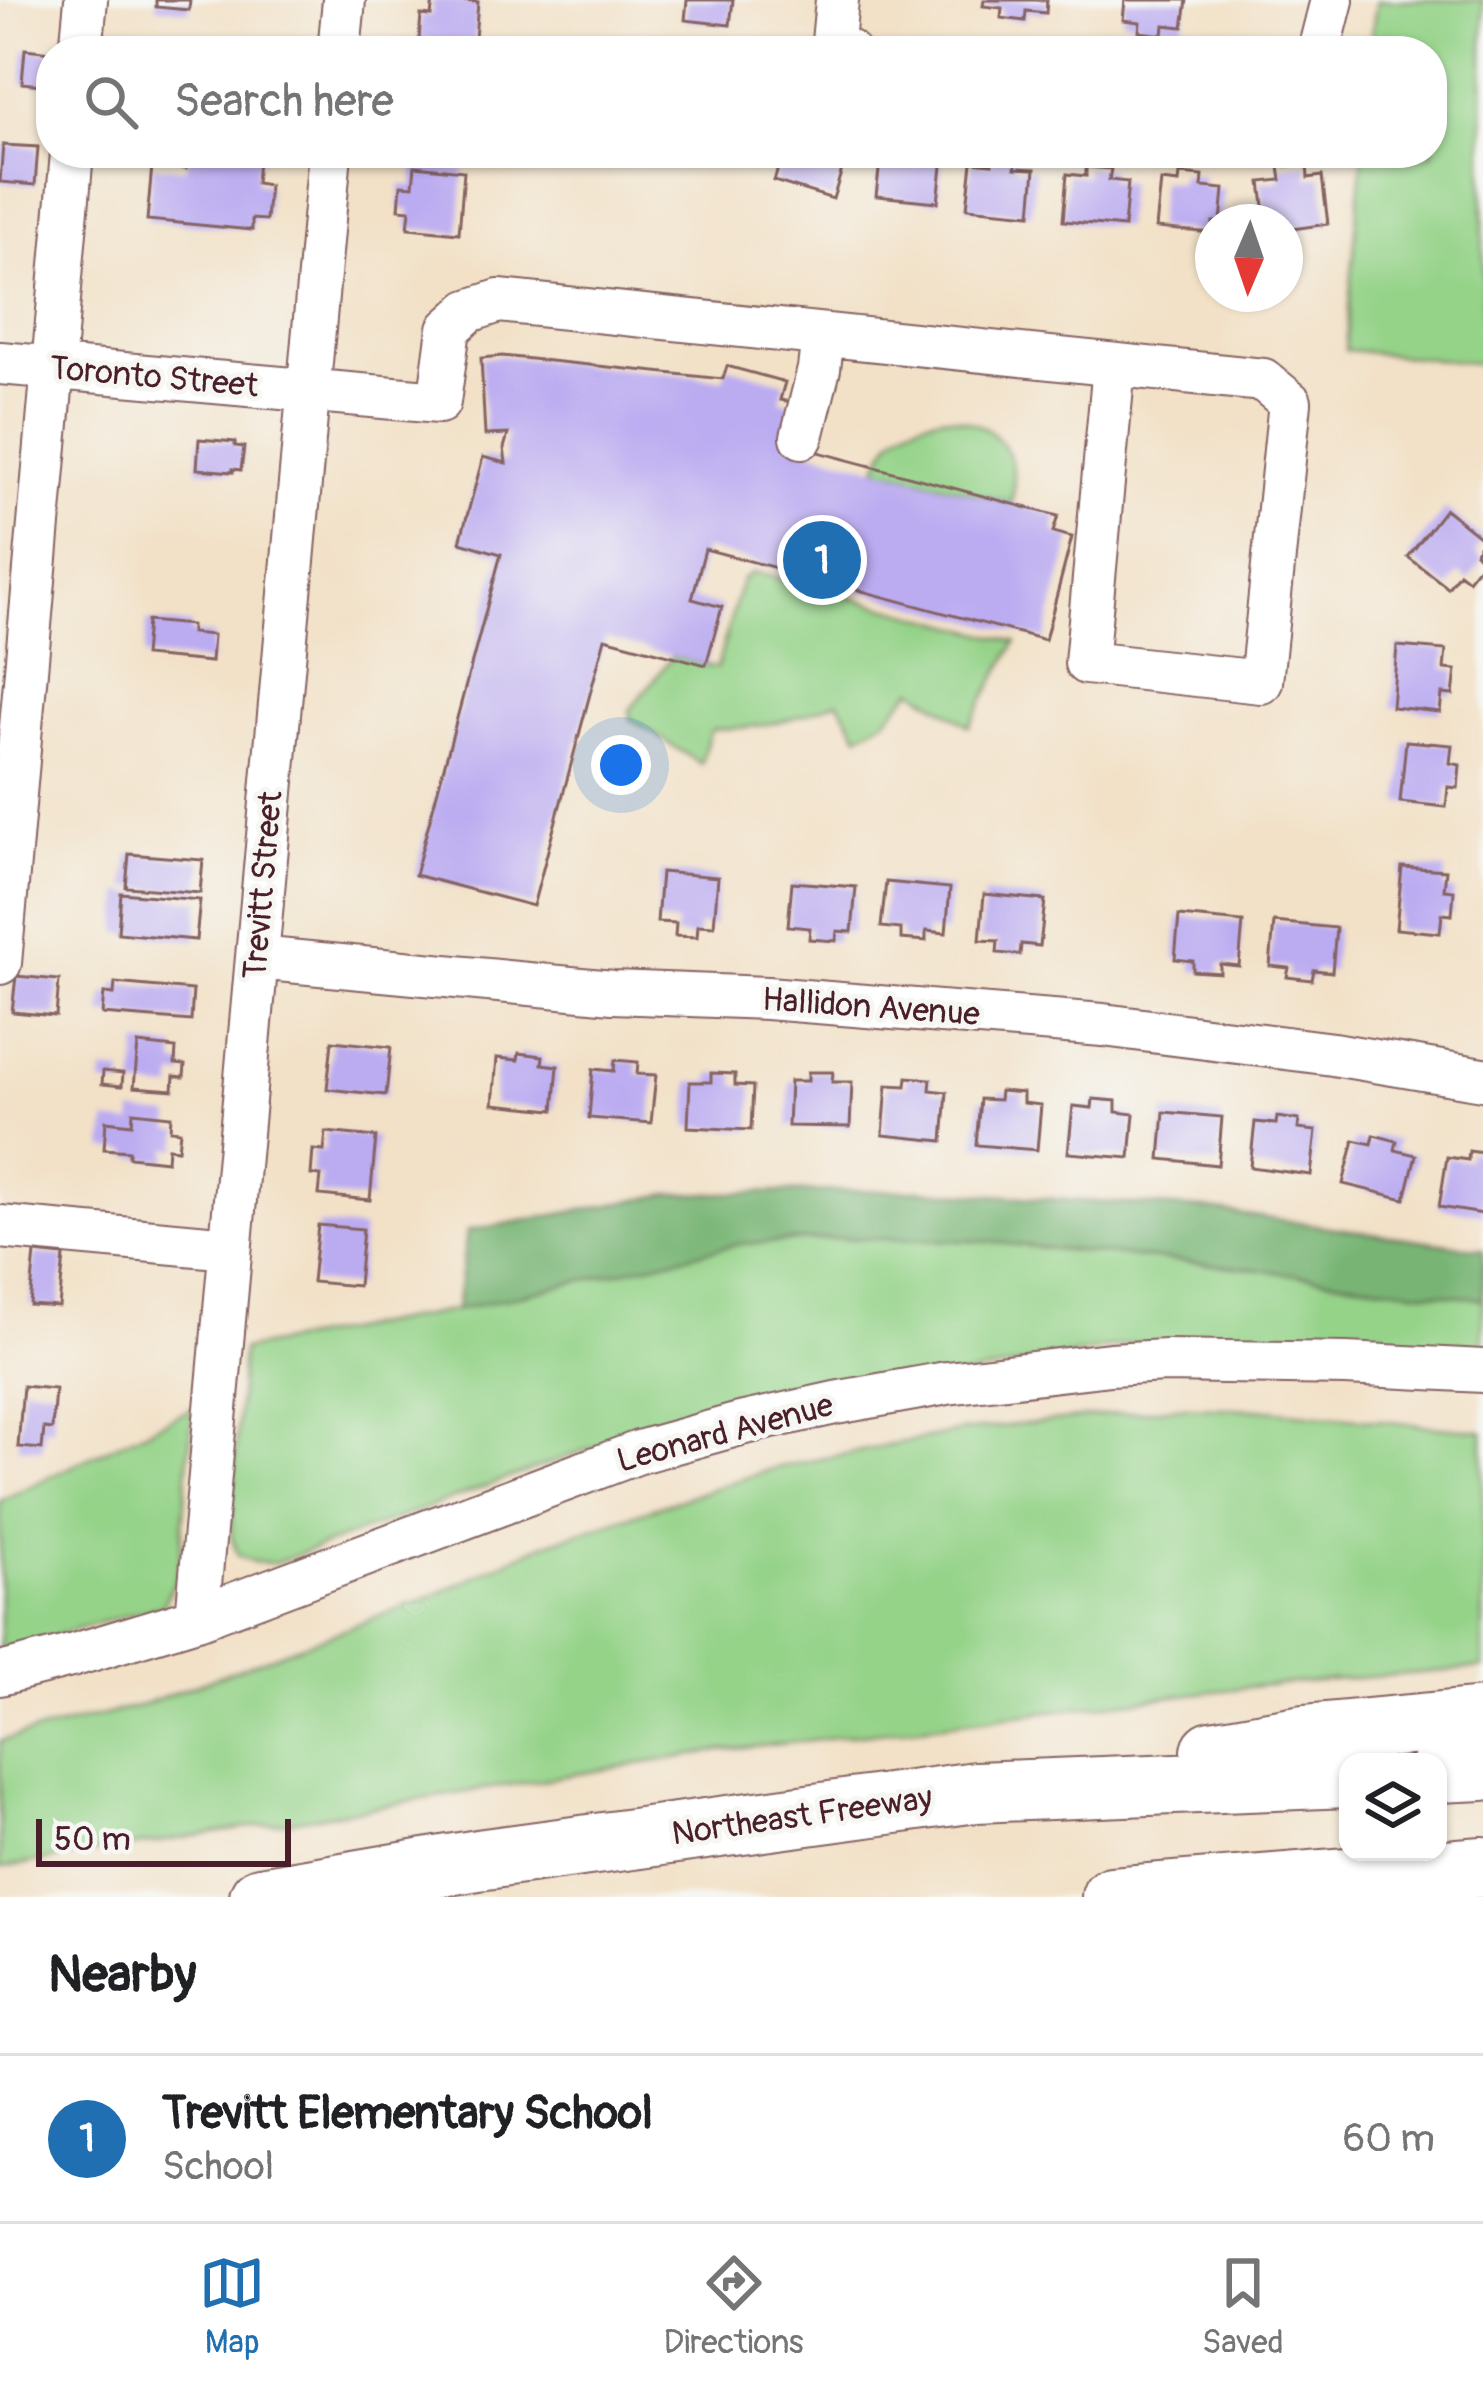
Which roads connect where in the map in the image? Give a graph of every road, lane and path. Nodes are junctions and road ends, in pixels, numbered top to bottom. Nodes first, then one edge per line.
1 (86, 0) edge
2 (344, 0) edge
3 (838, 0) edge
4 (1331, 0) edge
5 (82, 36) edge
6 (341, 36) edge
7 (840, 36) edge
8 (1322, 36) edge
9 (71, 168) edge
10 (329, 168) edge
11 (823, 335) junction
12 (0, 363) edge
13 (1114, 366) junction
14 (53, 368) junction
15 (309, 390) junction
16 (802, 437) dead end
17 (256, 958) junction
18 (0, 963) edge
19 (1483, 1079) edge
20 (0, 1227) edge
21 (230, 1248) junction
22 (1483, 1371) edge
23 (196, 1618) junction
24 (0, 1673) edge
25 (1483, 1718) edge
26 (1483, 1770) edge
27 (1447, 1772) edge
28 (1339, 1777) edge
29 (976, 1792) junction
30 (1483, 1867) edge
31 (260, 1897) edge
32 (1112, 1897) edge

1 - 5 street
2 - 6 street
3 - 7 street
4 - 8 street
9 - 14 street
10 - 15 street, Trevitt Street
11 - 13 street
11 - 15 street, Toronto Street
11 - 16 street
12 - 14 street, Toronto Street
13 - 13 street
14 - 15 street, Toronto Street
14 - 18 street
15 - 17 street, Trevitt Street
17 - 19 street, Hallidon Avenue
17 - 21 street, Trevitt Street
20 - 21 street
21 - 23 street, Trevitt Street
22 - 23 street, Leonard Avenue
23 - 24 street, Leonard Avenue
25 - 29 highway
26 - 27 highway
28 - 29 highway, Northeast Freeway
29 - 31 highway, Northeast Freeway
30 - 32 highway

